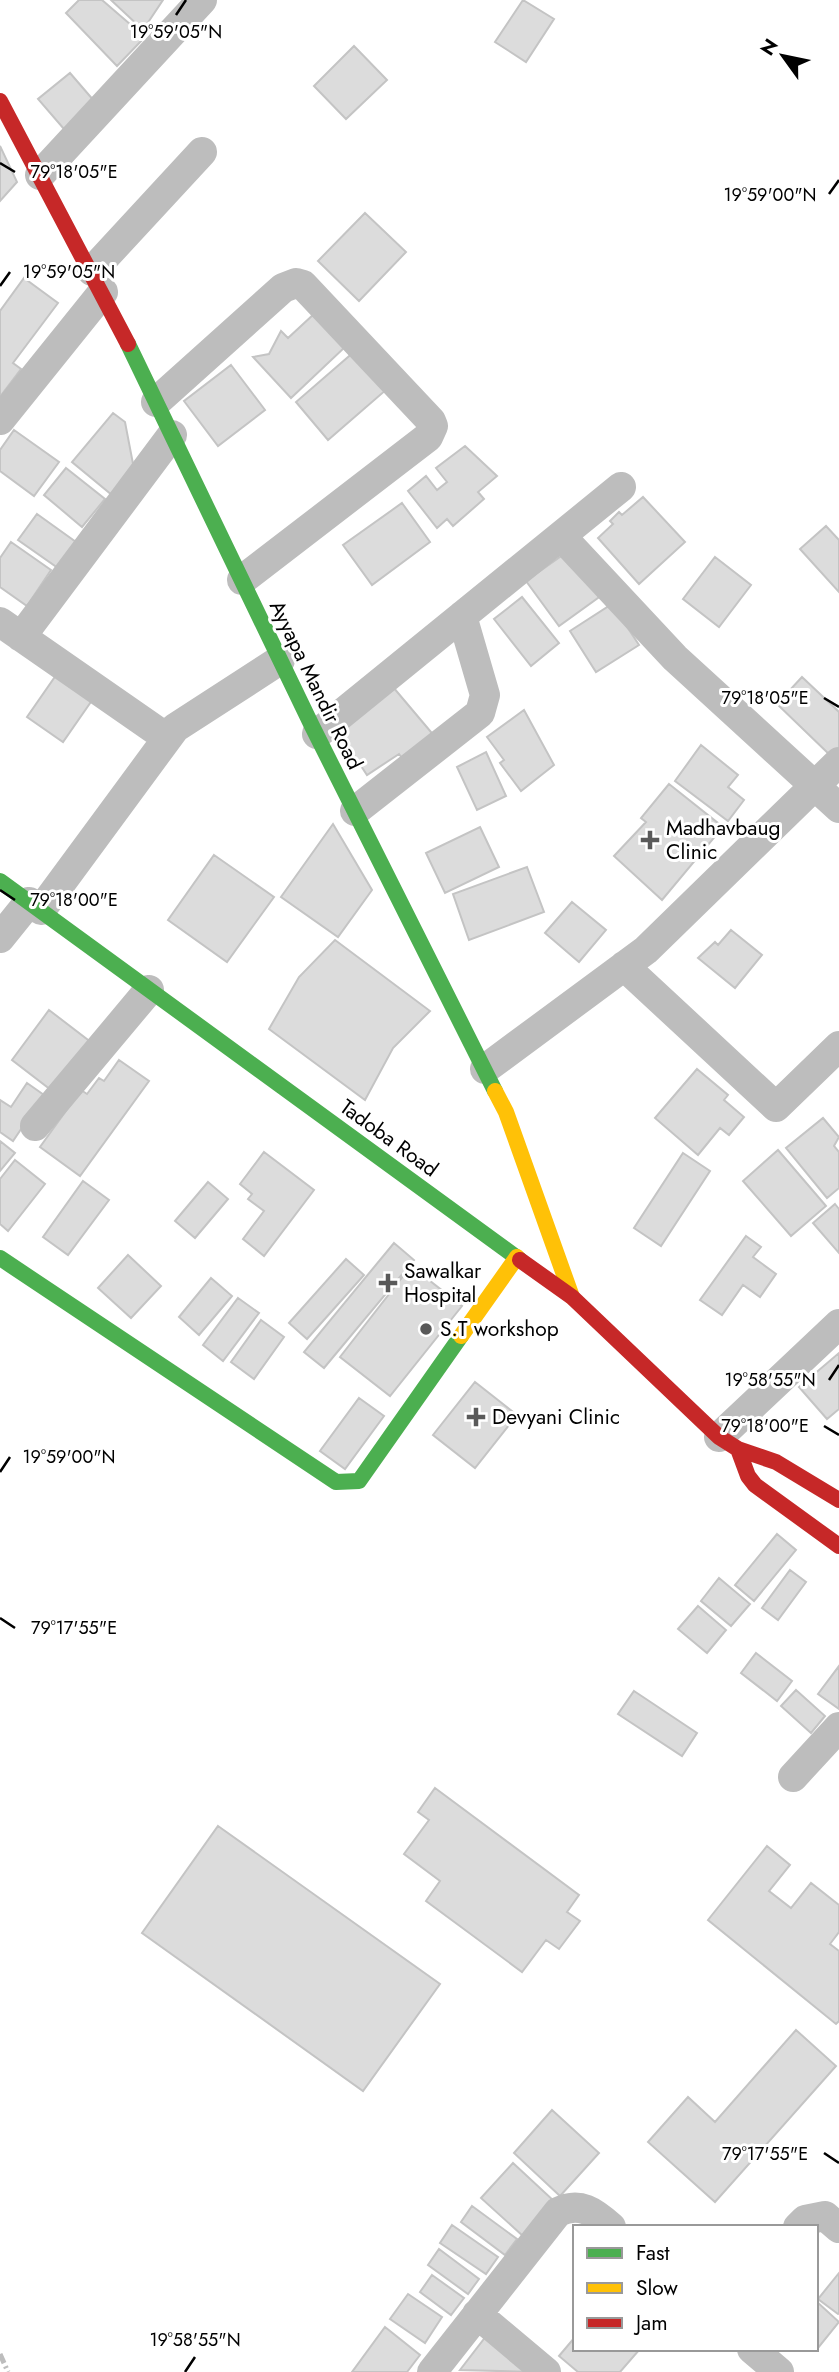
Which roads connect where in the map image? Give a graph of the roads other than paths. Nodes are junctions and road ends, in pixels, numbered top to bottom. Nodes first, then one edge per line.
1 (202, 0) edge
2 (0, 101) edge
3 (202, 152) dead end
4 (40, 175) junction
5 (97, 282) junction
6 (156, 402) junction
7 (0, 420) edge
8 (172, 435) junction
9 (621, 487) dead end
10 (561, 536) junction
11 (242, 580) junction
12 (462, 616) junction
13 (10, 629) edge
14 (281, 660) junction
15 (317, 734) junction
16 (167, 738) junction
17 (839, 762) edge
18 (814, 786) junction
19 (839, 808) edge
20 (355, 811) junction
21 (0, 881) edge
22 (35, 906) junction
23 (0, 938) edge
24 (624, 966) junction
25 (149, 990) junction
26 (839, 1046) edge
27 (485, 1069) junction
28 (35, 1126) dead end
29 (517, 1257) junction
30 (0, 1258) edge
31 (572, 1297) junction
32 (839, 1324) edge
33 (728, 1443) junction
34 (839, 1500) edge
35 (839, 1546) edge
36 (839, 1727) edge
37 (793, 1777) dead end
38 (609, 2225) edge
39 (800, 2225) edge
40 (839, 2228) edge
41 (477, 2314) junction
42 (754, 2351) edge
43 (432, 2372) edge
44 (546, 2372) edge
45 (779, 2372) edge

1 - 4 street
2 - 4 street, Ayyapa Mandir Road
3 - 5 street
4 - 5 street, Ayyapa Mandir Road
5 - 6 street, Ayyapa Mandir Road
5 - 7 street
6 - 8 street, Ayyapa Mandir Road
6 - 11 street
8 - 11 street, Ayyapa Mandir Road
8 - 13 street
9 - 10 street
10 - 12 street
10 - 18 street
11 - 14 street, Ayyapa Mandir Road
12 - 15 street
12 - 20 street
13 - 16 street
14 - 15 street, Ayyapa Mandir Road
14 - 16 street
15 - 20 street, Ayyapa Mandir Road
16 - 22 street
17 - 18 street
18 - 19 street
18 - 24 street
20 - 27 street, Ayyapa Mandir Road
21 - 22 street, Tadoba Road
22 - 23 street
22 - 25 street, Tadoba Road
24 - 26 street
24 - 27 street
25 - 28 street
25 - 29 street, Tadoba Road
27 - 31 street, Ayyapa Mandir Road
29 - 30 street
29 - 31 street, Tadoba Road
31 - 33 street, Tadoba Road
32 - 33 street
33 - 34 street, Tadoba Road
33 - 35 street, Tadoba Road
36 - 37 street
38 - 41 street
39 - 40 street
41 - 43 street
41 - 44 street
42 - 45 street

